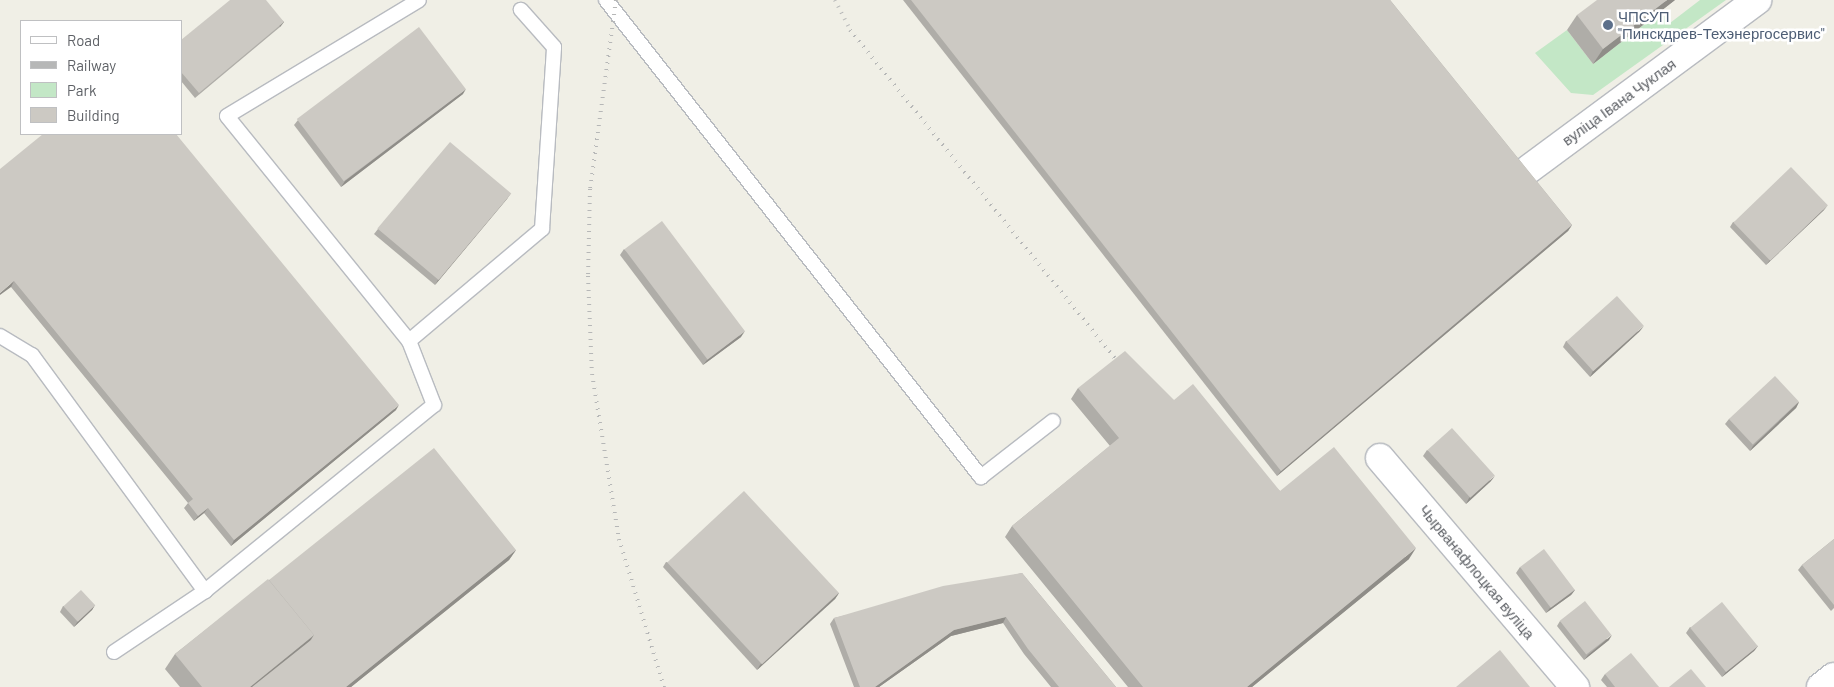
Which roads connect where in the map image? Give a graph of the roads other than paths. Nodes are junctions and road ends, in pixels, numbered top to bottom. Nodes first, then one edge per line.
1 (419, 0) edge
2 (606, 0) edge
3 (1757, 0) edge
4 (520, 10) dead end
5 (1529, 169) edge
6 (0, 336) edge
7 (409, 341) junction
8 (1053, 420) dead end
9 (1380, 458) dead end
10 (205, 591) junction
11 (114, 652) dead end
12 (1834, 677) edge
13 (1575, 687) edge
14 (1821, 687) edge

1 - 7 lane
2 - 8 lane
3 - 5 street, вуліца Івана Чуклая
4 - 7 lane
6 - 10 lane
7 - 10 lane
9 - 13 street, Чырванафлоцкая вуліца
10 - 11 lane
12 - 14 street

